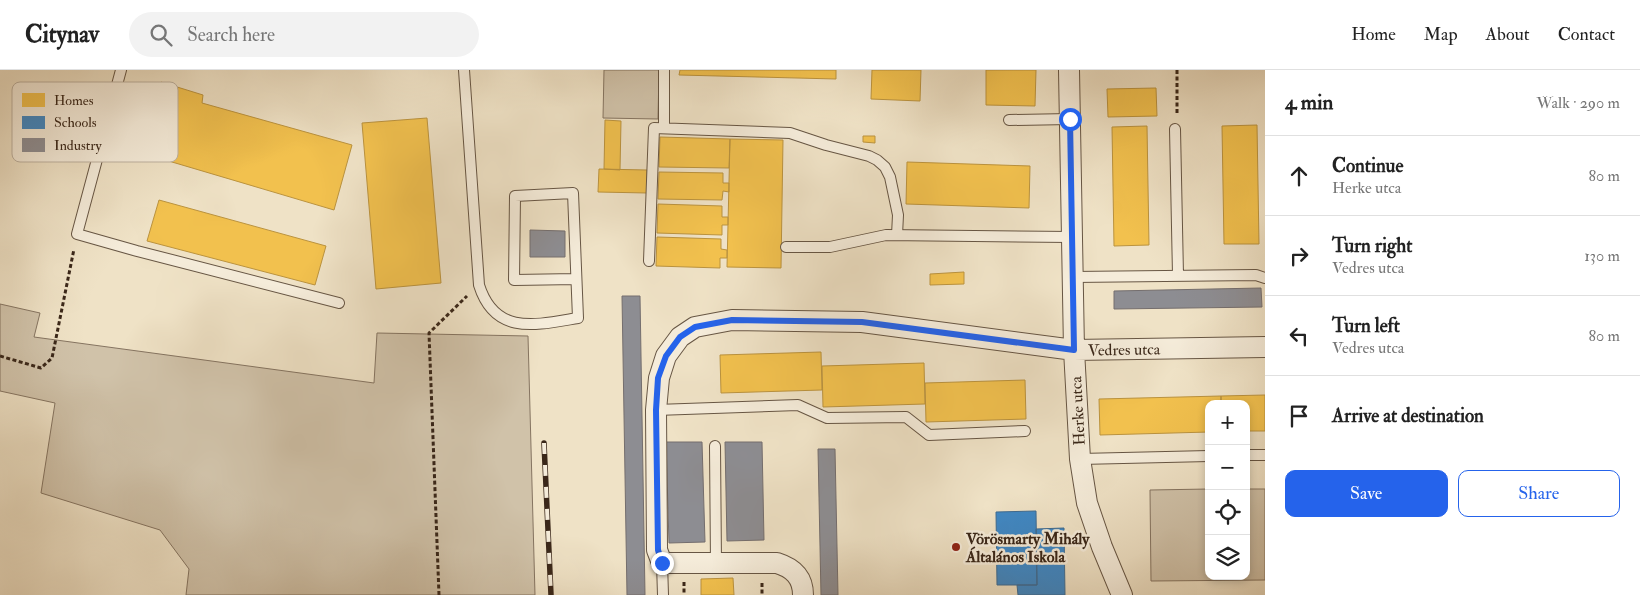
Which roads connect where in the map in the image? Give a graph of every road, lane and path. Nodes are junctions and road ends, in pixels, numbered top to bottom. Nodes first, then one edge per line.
1 (464, 70) edge
2 (664, 70) edge
3 (1069, 70) edge
4 (1177, 70) edge
5 (1070, 119) junction
6 (1010, 120) dead end
7 (664, 128) junction
8 (1175, 129) joint
9 (96, 162) edge
10 (77, 234) junction
11 (897, 235) junction
12 (1072, 236) junction
13 (786, 247) dead end
14 (649, 261) dead end
15 (1178, 275) junction
16 (1073, 277) junction
17 (1265, 278) edge
18 (576, 279) junction
19 (479, 285) junction
20 (339, 303) dead end
21 (1265, 347) edge
22 (1074, 350) junction
23 (0, 356) edge
24 (656, 410) junction
25 (1026, 431) dead end
26 (715, 446) dead end
27 (1250, 455) edge
28 (1265, 455) edge
29 (1205, 456) edge
30 (1080, 459) junction
31 (662, 563) junction
32 (716, 564) junction
33 (438, 595) edge
34 (663, 595) edge
35 (803, 595) edge
36 (1122, 595) edge

1 - 19 lane
2 - 7 lane
3 - 5 street, Herke utca
4 - 8 path
5 - 6 lane
5 - 12 street, Herke utca
7 - 11 lane
7 - 14 lane
8 - 15 lane
9 - 10 lane
10 - 20 lane
10 - 23 path
11 - 12 lane
11 - 13 lane
12 - 16 street, Herke utca
15 - 16 lane
15 - 17 lane
16 - 22 street, Herke utca
18 - 18 lane
18 - 19 lane
19 - 33 path
21 - 22 street, Vedres utca
22 - 24 street, Vedres utca
22 - 30 street, Herke utca
24 - 25 lane
24 - 31 street, Vedres utca
26 - 32 lane
27 - 28 lane
29 - 30 lane
30 - 36 street, Herke utca
31 - 32 street
31 - 34 lane
32 - 35 street

